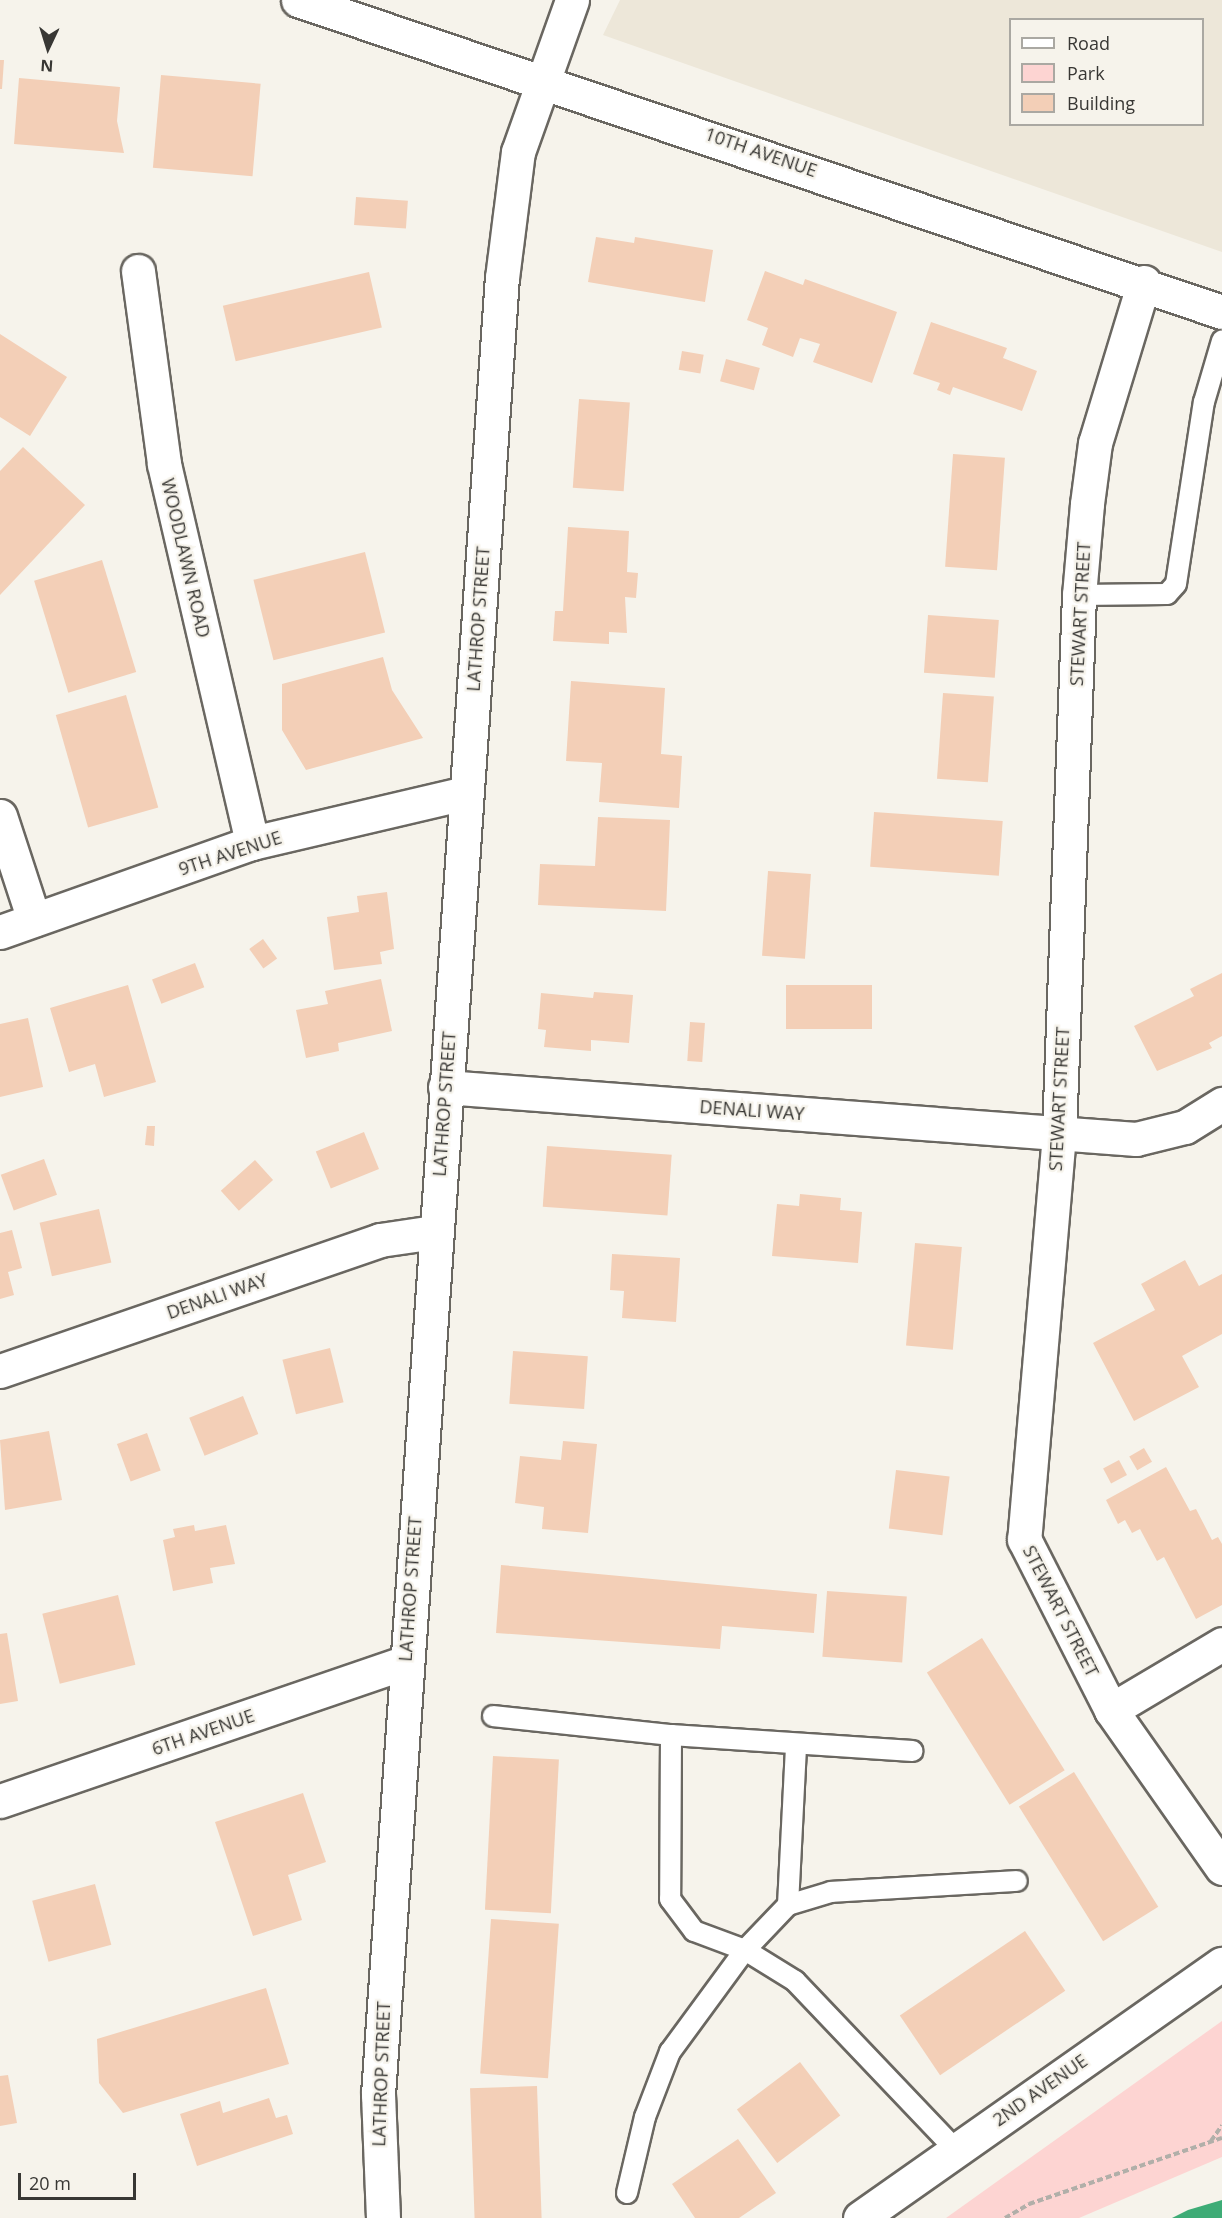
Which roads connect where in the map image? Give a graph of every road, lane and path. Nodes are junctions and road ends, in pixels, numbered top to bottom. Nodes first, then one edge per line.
1 (298, 0) edge
2 (572, 0) edge
3 (540, 78) junction
4 (138, 271) dead end
5 (1144, 282) junction
6 (1222, 312) edge
7 (1222, 341) edge
8 (1078, 595) junction
9 (466, 793) junction
10 (0, 816) edge
11 (252, 843) junction
12 (34, 920) junction
13 (0, 932) edge
14 (445, 1087) junction
15 (1222, 1104) edge
16 (1059, 1134) junction
17 (435, 1232) junction
18 (0, 1371) edge
19 (1222, 1644) edge
20 (405, 1662) junction
21 (1111, 1710) junction
22 (493, 1716) dead end
23 (671, 1735) junction
24 (796, 1745) junction
25 (912, 1751) dead end
26 (0, 1801) edge
27 (1222, 1868) edge
28 (1017, 1881) dead end
29 (788, 1905) junction
30 (745, 1950) junction
31 (1222, 1964) edge
32 (1222, 2125) edge
33 (1222, 2138) edge
34 (1210, 2142) junction
35 (956, 2149) junction
36 (627, 2193) dead end
37 (382, 2218) edge
38 (860, 2218) edge
39 (1005, 2218) edge

1 - 3 street, 10TH AVENUE
2 - 3 street, LATHROP STREET
3 - 5 street, 10TH AVENUE
3 - 9 street, LATHROP STREET
4 - 11 street, WOODLAWN ROAD
5 - 6 street, 10TH AVENUE
5 - 8 street, STEWART STREET
7 - 8 lane
8 - 16 street, STEWART STREET
9 - 11 street, 9TH AVENUE
9 - 14 street, LATHROP STREET
10 - 12 street
11 - 12 street, 9TH AVENUE
12 - 13 street, 9TH AVENUE
14 - 16 street, DENALI WAY
14 - 17 street, LATHROP STREET
15 - 16 street, DENALI WAY
16 - 21 street, STEWART STREET
17 - 18 street, DENALI WAY
17 - 20 street, LATHROP STREET
19 - 21 street
20 - 26 street, 6TH AVENUE
20 - 37 street, LATHROP STREET
21 - 27 street, STEWART STREET
22 - 23 lane
23 - 24 lane
23 - 30 lane
24 - 25 lane
24 - 29 lane
28 - 29 lane
29 - 30 lane
30 - 35 lane
30 - 36 lane
31 - 35 street, 2ND AVENUE
32 - 34 path
33 - 34 path
34 - 39 path
35 - 38 street, 2ND AVENUE

